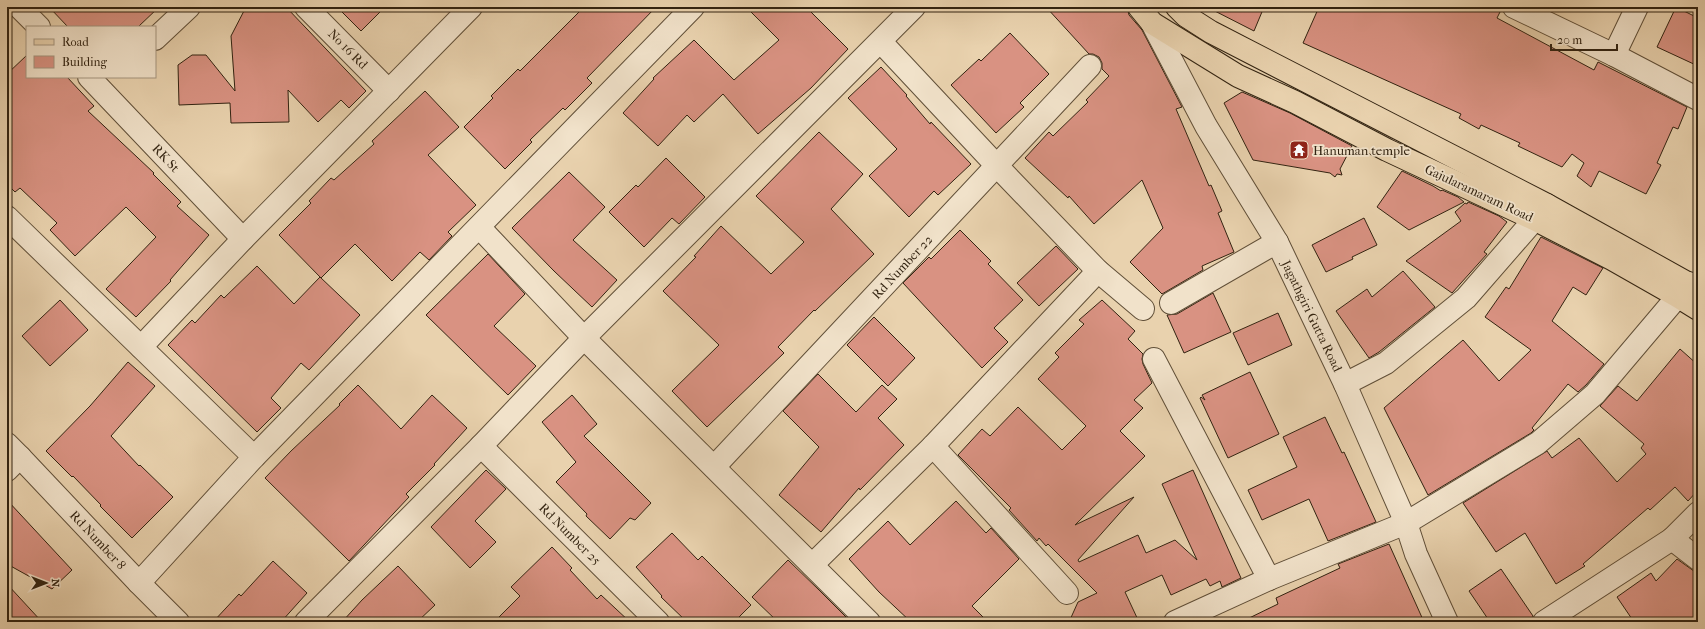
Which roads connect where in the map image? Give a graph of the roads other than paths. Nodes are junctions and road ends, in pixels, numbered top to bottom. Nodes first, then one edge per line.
1 (19, 7) edge
2 (189, 7) edge
3 (306, 7) edge
4 (471, 7) edge
5 (693, 7) edge
6 (914, 7) edge
7 (1177, 7) edge
8 (1514, 7) edge
9 (1637, 7) edge
10 (1145, 15) edge
11 (38, 26) edge
12 (156, 38) edge
13 (881, 42) junction
14 (1614, 55) junction
15 (1090, 66) dead end
16 (102, 81) edge
17 (389, 90) junction
18 (1698, 99) edge
19 (997, 166) junction
20 (1541, 212) junction
21 (7, 217) edge
22 (479, 227) junction
23 (243, 240) junction
24 (1277, 242) junction
25 (1098, 271) junction
26 (1688, 289) edge
27 (1171, 303) dead end
28 (1143, 309) dead end
29 (1698, 310) edge
30 (584, 338) junction
31 (141, 347) junction
32 (1154, 359) dead end
33 (1345, 384) junction
34 (481, 446) junction
35 (933, 446) junction
36 (11, 457) edge
37 (254, 457) junction
38 (714, 467) junction
39 (1698, 513) edge
40 (1406, 523) junction
41 (1672, 539) junction
42 (1698, 559) edge
43 (812, 565) junction
44 (1269, 579) junction
45 (139, 583) junction
46 (1067, 593) dead end
47 (178, 622) edge
48 (306, 622) edge
49 (658, 622) edge
50 (870, 622) edge
51 (1175, 622) edge
52 (1447, 622) edge
53 (1544, 622) edge

1 - 11 street
2 - 12 street
3 - 17 street, No 16 Rd
4 - 17 street
5 - 22 street
6 - 13 street
7 - 20 main road, Gajularamaram Road
8 - 14 street
9 - 14 street
10 - 20 main road, Gajularamaram Road
10 - 24 street, Jagathgiri Gutta Road
13 - 19 street
13 - 30 street
14 - 18 street
15 - 19 street, Rd Number 22
16 - 23 street, RK St
17 - 23 street
19 - 25 street
19 - 38 street, Rd Number 22
20 - 26 main road, Gajularamaram Road
20 - 33 street
21 - 31 street
22 - 30 street
22 - 37 street
23 - 31 street
24 - 27 street
24 - 33 street, Jagathgiri Gutta Road
25 - 28 street
25 - 35 street
26 - 29 main road, Gajularamaram Road
26 - 40 street
30 - 34 street
30 - 38 street
31 - 37 street
32 - 44 street
33 - 40 street, Jagathgiri Gutta Road
34 - 48 street
34 - 49 street, Rd Number 25
35 - 43 street
35 - 46 street
36 - 45 street, Rd Number 8
37 - 45 street
38 - 43 street
39 - 41 street
40 - 44 street
40 - 52 street, Jagathgiri Gutta Road
41 - 42 street
41 - 53 street
43 - 50 street
44 - 51 street
45 - 47 street, Rd Number 8

